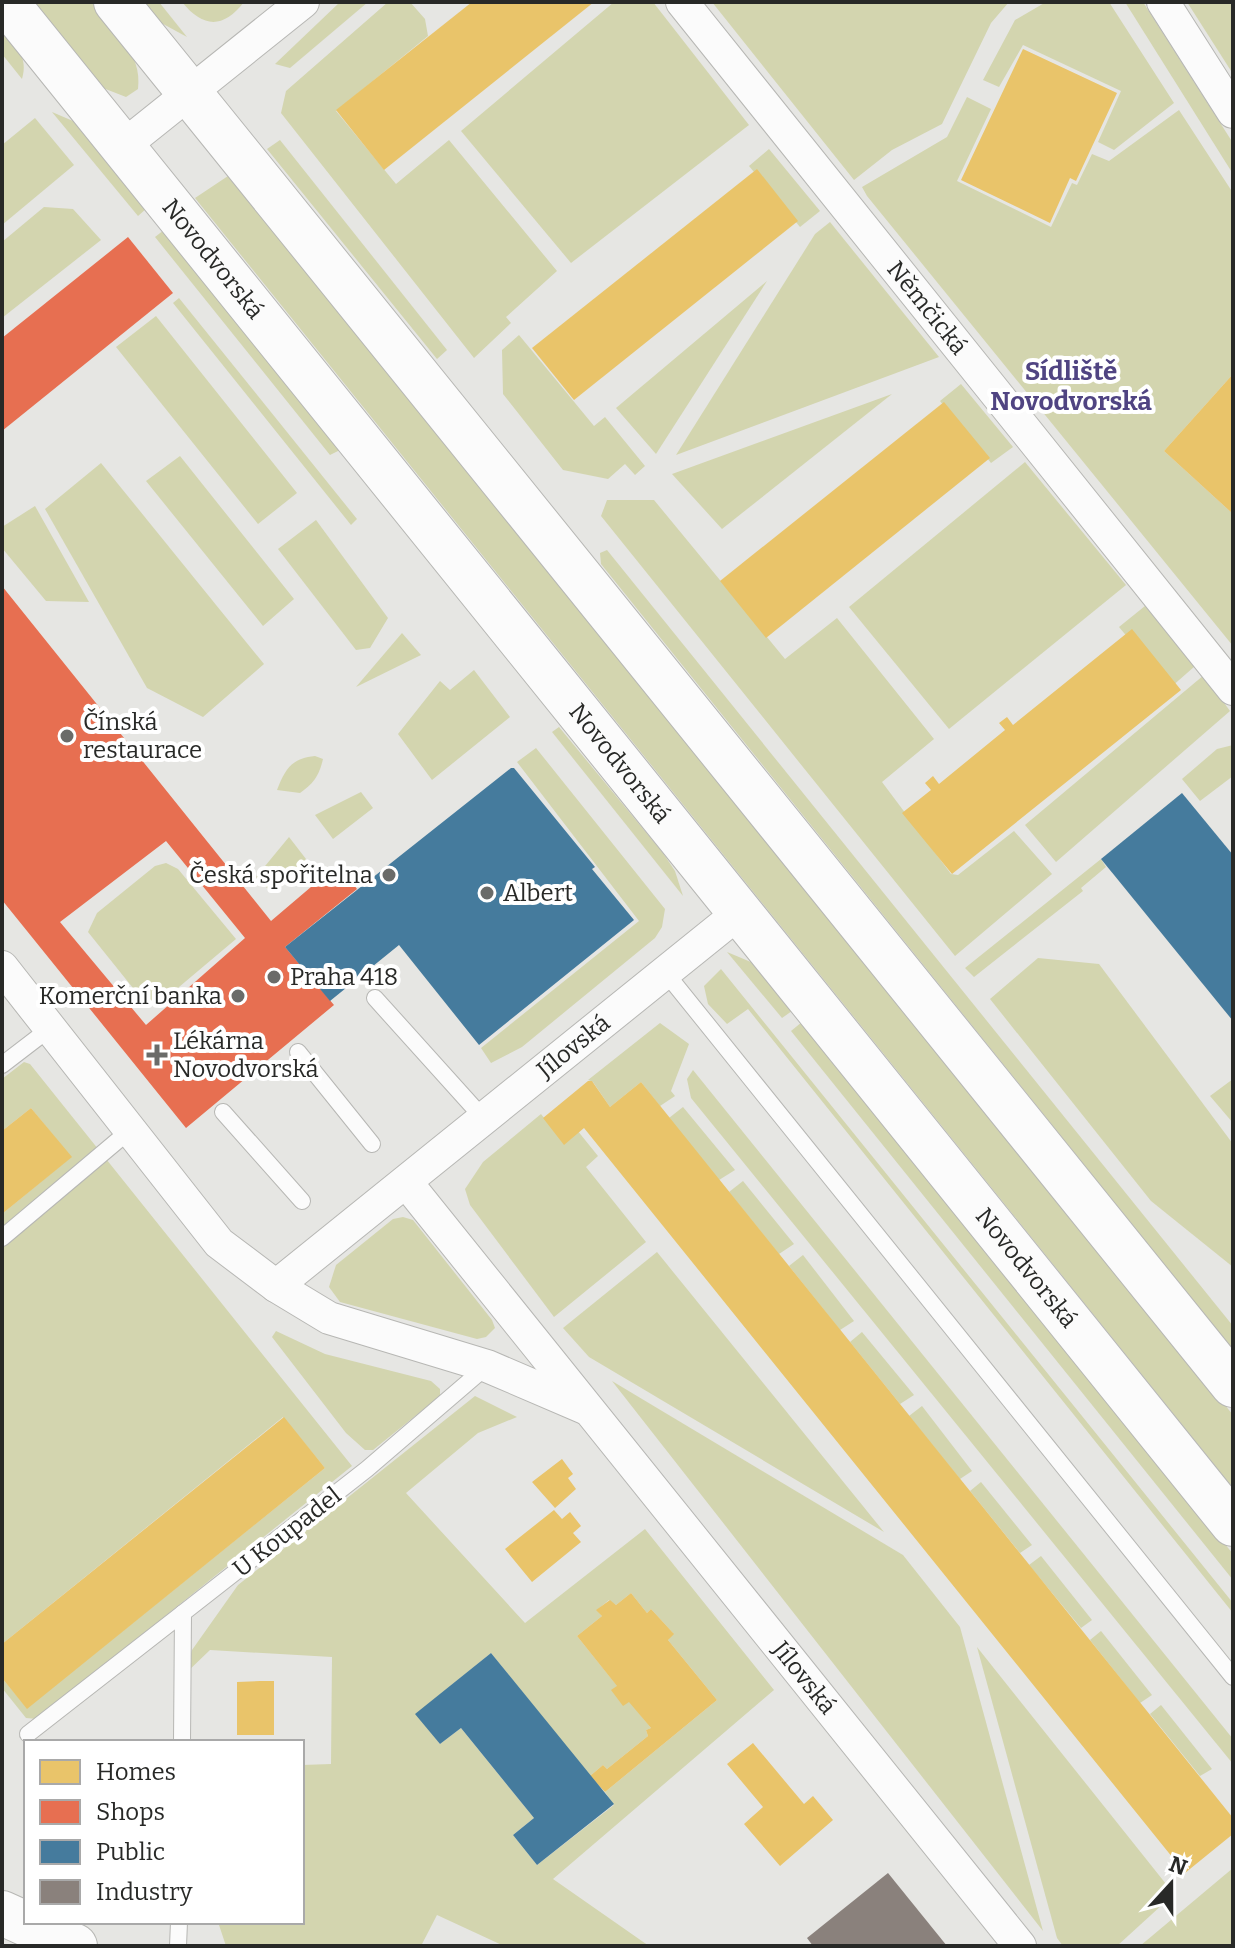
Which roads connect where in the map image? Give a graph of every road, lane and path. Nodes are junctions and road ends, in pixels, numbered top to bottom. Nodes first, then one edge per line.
1 (6, 2) edge
2 (116, 2) edge
3 (303, 2) edge
4 (682, 2) edge
5 (1163, 2) edge
6 (190, 93) junction
7 (1233, 112) edge
8 (122, 147) junction
9 (1233, 689) edge
10 (740, 912) junction
11 (2, 967) edge
12 (665, 972) junction
13 (375, 998) dead end
14 (49, 1029) junction
15 (298, 1052) dead end
16 (2, 1065) edge
17 (223, 1112) dead end
18 (484, 1119) junction
19 (129, 1131) junction
20 (372, 1144) dead end
21 (406, 1182) junction
22 (302, 1201) dead end
23 (2, 1238) edge
24 (276, 1286) junction
25 (487, 1366) junction
26 (1233, 1385) edge
27 (589, 1410) junction
28 (1233, 1524) edge
29 (183, 1613) junction
30 (1233, 1677) edge
31 (28, 1734) dead end
32 (182, 1740) edge
33 (2, 1913) edge
34 (24, 1923) edge
35 (26, 1924) edge
36 (179, 1924) edge
37 (75, 1946) edge
38 (178, 1946) edge
39 (1020, 1946) edge

1 - 8 main road, Novodvorská
2 - 6 main road
3 - 6 street
4 - 9 street, Němčická
5 - 7 street
6 - 8 street
6 - 26 main road
8 - 10 main road, Novodvorská
10 - 12 street, Jílovská
10 - 28 main road, Novodvorská
11 - 14 street, Jílovská
12 - 18 street, Jílovská
12 - 30 lane
13 - 18 lane
14 - 16 lane
14 - 19 street, Jílovská
15 - 20 lane
17 - 22 lane
18 - 21 street, Jílovská
19 - 23 lane
19 - 24 street, Jílovská
21 - 24 street, Jílovská
21 - 27 street, Jílovská
24 - 25 street, Jílovská
25 - 27 street, Jílovská
25 - 29 lane, U Koupadel
27 - 39 street, Jílovská
29 - 31 lane, U Koupadel
29 - 32 lane
33 - 34 main road
35 - 37 main road
36 - 38 lane

